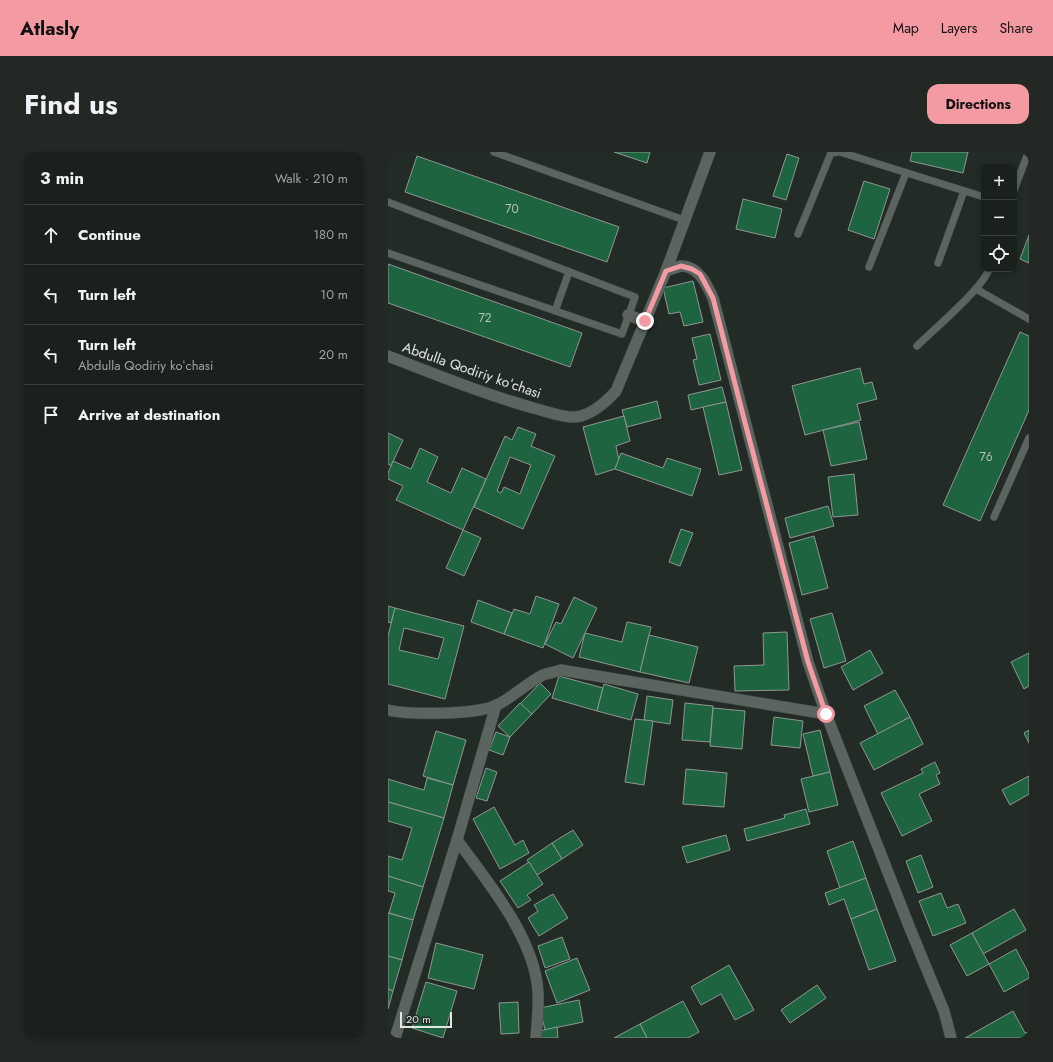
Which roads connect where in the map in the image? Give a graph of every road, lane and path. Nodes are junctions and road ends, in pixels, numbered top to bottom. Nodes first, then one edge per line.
1 (494, 152) edge
2 (710, 152) edge
3 (840, 152) edge
4 (1028, 153) edge
5 (906, 172) junction
6 (1017, 182) edge
7 (964, 191) junction
8 (981, 196) edge
9 (388, 202) edge
10 (684, 220) junction
11 (798, 234) dead end
12 (388, 252) edge
13 (938, 263) dead end
14 (869, 267) dead end
15 (666, 271) junction
16 (569, 272) junction
17 (988, 272) edge
18 (976, 289) junction
19 (555, 311) junction
20 (628, 315) junction
21 (1029, 319) edge
22 (645, 321) junction
23 (917, 346) dead end
24 (388, 356) edge
25 (1029, 438) edge
26 (994, 517) dead end
27 (496, 705) junction
28 (388, 710) edge
29 (826, 714) junction
30 (457, 840) junction
31 (395, 1038) edge
32 (536, 1038) edge
33 (951, 1038) edge

1 - 10 lane
2 - 10 street, Abdulla Qodiriy koʻchasi
3 - 5 lane
3 - 11 lane
4 - 6 lane
5 - 7 lane
5 - 14 lane
7 - 8 lane
7 - 13 lane
9 - 16 lane
10 - 15 street, Abdulla Qodiriy koʻchasi
12 - 19 lane
15 - 22 street, Abdulla Qodiriy koʻchasi
15 - 29 street
16 - 19 lane
16 - 20 lane
17 - 18 lane
18 - 21 lane
18 - 23 lane
19 - 20 lane
20 - 22 street
22 - 24 street, Abdulla Qodiriy koʻchasi
25 - 26 lane
27 - 28 street
27 - 29 street
27 - 30 street
29 - 33 street
30 - 31 street
30 - 32 street

